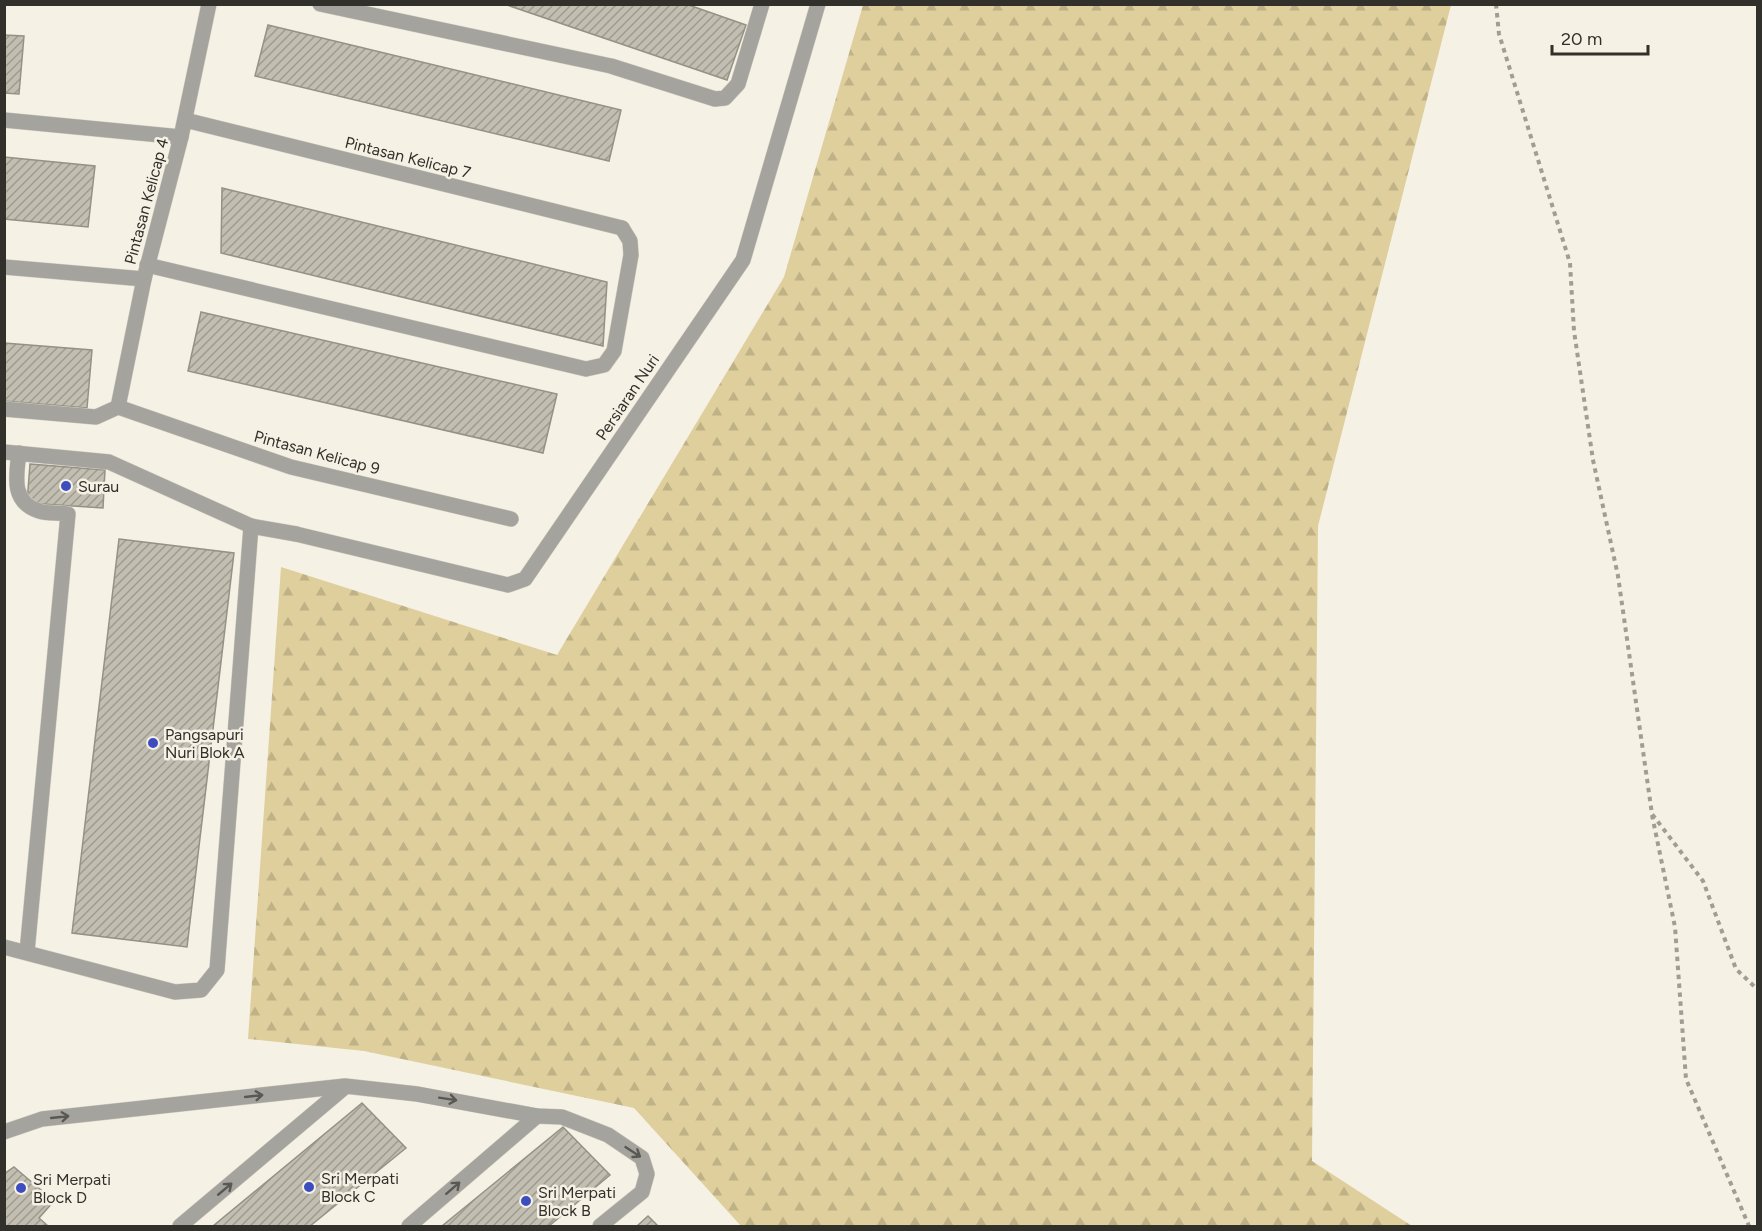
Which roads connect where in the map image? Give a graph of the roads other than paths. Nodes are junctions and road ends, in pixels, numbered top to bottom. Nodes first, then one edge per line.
1 (208, 4) edge
2 (320, 4) edge
3 (762, 4) edge
4 (818, 4) edge
5 (4, 120) edge
6 (185, 120) junction
7 (181, 137) junction
8 (4, 267) edge
9 (146, 272) junction
10 (118, 407) junction
11 (4, 410) edge
12 (12, 452) edge
13 (511, 519) dead end
14 (251, 526) junction
15 (4, 947) edge
16 (27, 952) junction
17 (345, 1086) junction
18 (537, 1116) junction
19 (4, 1132) edge
20 (180, 1227) edge
21 (409, 1227) edge
22 (600, 1227) edge

1 - 6 street, Pintasan Kelicap 4
2 - 3 street
4 - 14 street, Persiaran Nuri
5 - 7 street
6 - 7 street, Pintasan Kelicap 4
6 - 9 street, Pintasan Kelicap 7
7 - 9 street, Pintasan Kelicap 4
8 - 9 street
9 - 10 street, Pintasan Kelicap 4
10 - 11 street
10 - 13 street, Pintasan Kelicap 9
12 - 14 street, Persiaran Nuri
12 - 16 street
14 - 16 street
15 - 16 street
17 -> 18 street
19 -> 17 street
20 -> 17 street
21 -> 18 street
18 -> 22 street

